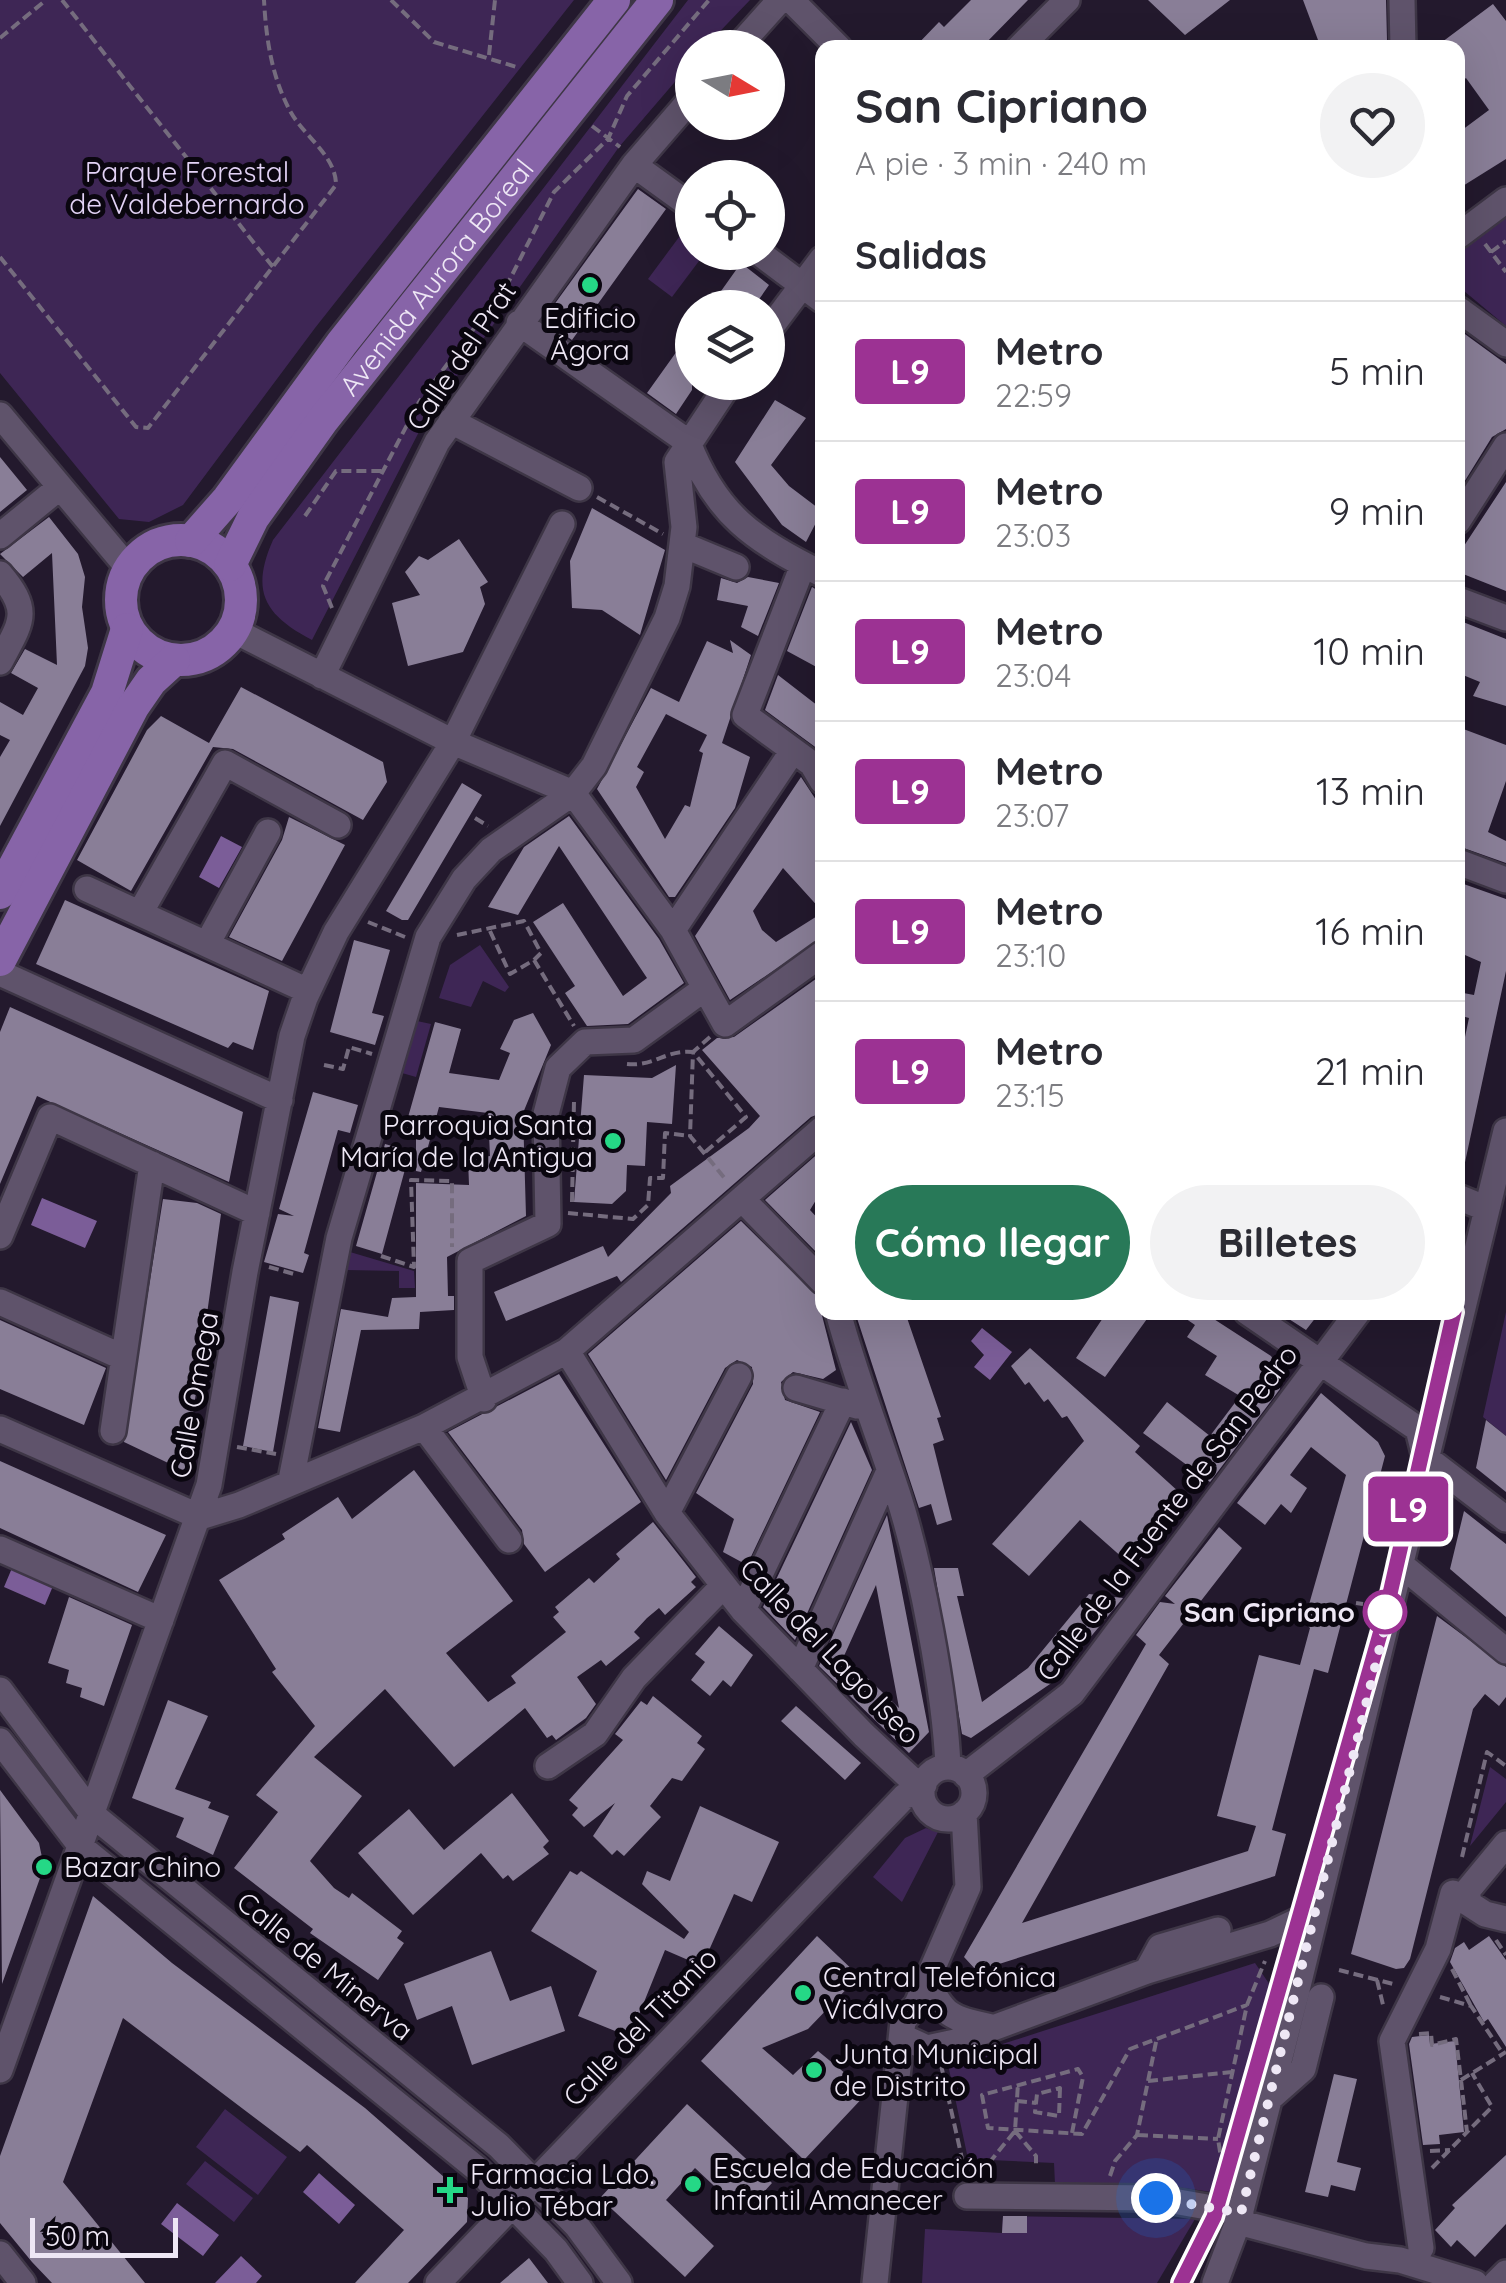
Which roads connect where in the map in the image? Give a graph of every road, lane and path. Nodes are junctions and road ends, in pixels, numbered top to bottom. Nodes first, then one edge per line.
1 (46, 0) edge
2 (62, 0) edge
3 (264, 0) edge
4 (391, 0) edge
5 (496, 0) edge
6 (614, 0) edge
7 (656, 0) edge
8 (709, 0) edge
9 (780, 0) edge
10 (790, 0) edge
11 (1067, 0) edge
12 (1402, 0) edge
13 (753, 30) edge
14 (0, 38) edge
15 (831, 40) edge
16 (1027, 40) edge
17 (1402, 40) edge
18 (489, 56) junction
19 (520, 68) dead end
20 (675, 114) edge
21 (588, 122) dead end
22 (608, 139) junction
23 (628, 158) junction
24 (675, 193) edge
25 (1506, 200) edge
26 (1465, 230) edge
27 (1465, 232) edge
28 (1506, 241) edge
29 (1490, 252) junction
30 (0, 257) edge
31 (273, 266) junction
32 (815, 268) edge
33 (784, 270) edge
34 (1506, 272) edge
35 (802, 283) junction
36 (815, 294) edge
37 (785, 306) edge
38 (1465, 313) edge
39 (519, 323) junction
40 (1506, 344) edge
41 (717, 400) edge
42 (0, 416) edge
43 (451, 421) junction
44 (688, 442) junction
45 (1506, 446) edge
46 (384, 471) junction
47 (60, 487) junction
48 (579, 488) joint
49 (1465, 510) edge
50 (304, 516) dead end
51 (562, 524) dead end
52 (0, 536) edge
53 (190, 540) junction
54 (678, 543) junction
55 (230, 566) junction
56 (736, 566) dead end
57 (129, 569) junction
58 (813, 570) edge
59 (0, 574) edge
60 (1465, 603) edge
61 (330, 604) dead end
62 (1506, 618) edge
63 (127, 628) junction
64 (233, 630) junction
65 (174, 660) junction
66 (0, 662) edge
67 (322, 676) junction
68 (453, 742) junction
69 (792, 752) junction
70 (511, 766) junction
71 (815, 769) edge
72 (573, 793) junction
73 (475, 818) dead end
74 (529, 822) junction
75 (338, 825) dead end
76 (494, 830) dead end
77 (268, 832) dead end
78 (1465, 865) edge
79 (1506, 880) edge
80 (87, 889) dead end
81 (0, 892) edge
82 (140, 914) junction
83 (359, 918) dead end
84 (673, 930) junction
85 (490, 932) junction
86 (448, 936) dead end
87 (414, 941) dead end
88 (207, 944) junction
89 (0, 960) edge
90 (534, 960) junction
91 (815, 962) edge
92 (0, 973) edge
93 (704, 989) junction
94 (308, 990) junction
95 (725, 1024) junction
96 (585, 1042) junction
97 (692, 1052) junction
98 (376, 1055) dead end
99 (618, 1064) dead end
100 (324, 1065) dead end
101 (575, 1084) dead end
102 (280, 1100) junction
103 (1506, 1131) edge
104 (815, 1135) edge
105 (690, 1136) junction
106 (704, 1153) junction
107 (152, 1164) junction
108 (1502, 1164) edge
109 (742, 1199) junction
110 (1465, 1199) edge
111 (572, 1200) dead end
112 (1486, 1208) junction
113 (257, 1213) junction
114 (548, 1218) junction
115 (0, 1236) edge
116 (381, 1256) dead end
117 (452, 1258) dead end
118 (269, 1268) dead end
119 (294, 1274) dead end
120 (815, 1274) edge
121 (1465, 1295) edge
122 (0, 1302) edge
123 (839, 1320) edge
124 (1259, 1320) edge
125 (1352, 1320) edge
126 (1459, 1320) edge
127 (567, 1351) junction
128 (122, 1357) junction
129 (1320, 1360) junction
130 (739, 1376) dead end
131 (796, 1388) dead end
132 (484, 1399) junction
133 (855, 1405) junction
134 (424, 1427) junction
135 (0, 1429) edge
136 (113, 1430) dead end
137 (235, 1447) dead end
138 (276, 1454) dead end
139 (1426, 1457) junction
140 (890, 1471) junction
141 (290, 1480) junction
142 (1385, 1484) dead end
143 (1388, 1510) dead end
144 (667, 1513) junction
145 (200, 1517) junction
146 (1506, 1520) edge
147 (508, 1540) dead end
148 (0, 1549) edge
149 (1400, 1564) junction
150 (724, 1586) junction
151 (743, 1610) junction
152 (161, 1620) junction
153 (1506, 1651) edge
154 (800, 1670) junction
155 (0, 1690) edge
156 (0, 1741) edge
157 (548, 1766) dead end
158 (1506, 1766) edge
159 (957, 1771) junction
160 (937, 1803) junction
161 (94, 1816) junction
162 (1506, 1844) edge
163 (82, 1848) junction
164 (1462, 1857) dead end
165 (1453, 1893) dead end
166 (1316, 1912) junction
167 (1498, 1926) edge
168 (1218, 1930) dead end
169 (1438, 1949) junction
170 (1506, 1955) edge
171 (1265, 1962) dead end
172 (1338, 1970) dead end
173 (1147, 1971) junction
174 (1377, 1980) dead end
175 (1420, 1991) junction
176 (1322, 1997) dead end
177 (927, 2004) junction
178 (1247, 2006) junction
179 (1471, 2006) junction
180 (991, 2027) junction
181 (1398, 2030) junction
182 (903, 2036) junction
183 (1157, 2038) junction
184 (938, 2053) dead end
185 (1504, 2053) edge
186 (0, 2070) edge
187 (1232, 2072) junction
188 (1472, 2073) junction
189 (1046, 2075) junction
190 (1461, 2080) junction
191 (1148, 2081) junction
192 (1018, 2083) junction
193 (1049, 2090) junction
194 (1269, 2099) junction
195 (1017, 2101) junction
196 (1061, 2101) junction
197 (1036, 2103) junction
198 (1078, 2104) junction
199 (1047, 2115) junction
200 (1015, 2131) junction
201 (1045, 2132) junction
202 (1467, 2132) junction
203 (1072, 2134) junction
204 (1136, 2135) junction
205 (1218, 2139) junction
206 (964, 2163) dead end
207 (989, 2163) dead end
208 (1036, 2165) dead end
209 (1426, 2174) dead end
210 (535, 2180) junction
211 (1108, 2183) dead end
212 (1225, 2187) dead end
213 (967, 2196) dead end
214 (513, 2204) junction
215 (1240, 2218) junction
216 (1421, 2248) dead end
217 (0, 2254) edge
218 (1366, 2256) junction
219 (1506, 2273) edge
220 (1459, 2281) edge
221 (23, 2283) edge
222 (438, 2283) edge
223 (580, 2283) edge
224 (620, 2283) edge
225 (875, 2283) edge
226 (1215, 2283) edge
227 (1405, 2283) edge
228 (1496, 2283) edge

1 - 14 path
2 - 31 path
3 - 31 path
4 - 18 path
5 - 18 path
6 - 53 main road, Avenida Aurora Boreal
7 - 55 main road, Avenida Aurora Boreal
8 - 22 path
9 - 13 street
10 - 15 street
11 - 16 street
12 - 17 street
18 - 19 path
20 - 23 street, Calle del Prat
21 - 22 path
22 - 23 path
22 - 46 path
23 - 24 street
23 - 39 street, Calle del Prat
25 - 26 street
27 - 29 path
28 - 29 path
29 - 34 path
30 - 31 path
32 - 35 street
33 - 35 street
35 - 36 street
35 - 37 street
38 - 40 street
39 - 43 street, Calle del Prat
39 - 44 street
41 - 44 street
42 - 47 street
43 - 48 street
43 - 67 street, Calle del Prat
44 - 54 street
44 - 58 street
45 - 49 street
46 - 50 path
46 - 61 path
47 - 52 street
47 - 57 street
48 - 54 path
51 - 68 street, Calle Omega
53 - 55 main road
53 - 57 main road
54 - 56 street
54 - 72 street
55 - 64 main road
57 - 63 main road
58 - 69 street
59 - 66 street
60 - 62 street
63 - 65 main road
63 - 81 main road
64 - 65 main road
64 - 67 street
65 - 89 main road
67 - 68 street
68 - 70 street
68 - 94 street, Calle Omega
69 - 71 street
69 - 84 street
70 - 72 street
70 - 74 street
72 - 74 street
72 - 84 street
73 - 76 path
74 - 141 street
75 - 82 street
77 - 88 street
78 - 79 street
80 - 82 street
82 - 88 street
83 - 87 path
84 - 93 street
85 - 86 path
85 - 90 path
85 - 90 path
88 - 94 street
90 - 96 path
91 - 95 street
92 - 102 street
93 - 95 street
93 - 96 street
94 - 102 street, Calle Omega
95 - 97 path
96 - 114 street
97 - 99 path
97 - 105 path
97 - 106 path
98 - 100 path
101 - 111 path
102 - 113 street, Calle Omega
103 - 108 street
104 - 109 street
105 - 106 path
105 - 114 path
106 - 109 path
107 - 113 street
107 - 115 street
107 - 128 street
108 - 112 street
109 - 120 street
109 - 127 street
110 - 112 street
112 - 121 street
113 - 145 street, Calle Omega
114 - 132 street
116 - 117 path
118 - 119 path
122 - 128 street
123 - 133 street
124 - 129 street
125 - 129 street, Calle de la Fuente de San Pedro
126 - 139 street
127 - 132 street
127 - 144 street, Calle del Lago Iseo
128 - 136 street
129 - 139 street
129 - 159 street, Calle de la Fuente de San Pedro
130 - 144 street
131 - 133 street
132 - 134 street
133 - 140 street
133 - 151 street
134 - 141 street
134 - 147 street
135 - 145 street
137 - 138 path
139 - 146 street
139 - 149 street
140 - 154 street
140 - 159 street
141 - 145 street
142 - 143 path
144 - 150 street, Calle del Lago Iseo
145 - 152 street, Calle Omega
148 - 152 street
149 - 153 street
149 - 166 street
150 - 151 street, Calle del Lago Iseo
150 - 157 street
151 - 154 street, Calle del Lago Iseo
152 - 161 street, Calle Omega
154 - 160 street, Calle del Lago Iseo
155 - 161 street, Calle de Minerva
156 - 163 street
158 - 164 path
159 - 160 street, Calle de la Fuente de San Pedro
159 - 160 street
160 - 177 street
160 - 210 street, Calle del Titanio
161 - 163 street, Calle Omega
161 - 210 street, Calle de Minerva
162 - 167 street
163 - 186 street, Calle Omega
163 - 214 street
165 - 169 street
166 - 173 street
166 - 194 street
167 - 170 path
168 - 173 street
169 - 175 street
169 - 179 path
171 - 178 path
172 - 174 path
173 - 180 street
175 - 179 path
175 - 181 street
176 - 194 street
177 - 180 street
177 - 182 street
178 - 183 path
178 - 187 path
179 - 185 path
180 - 182 street
181 - 190 path
181 - 216 street
182 - 225 street
183 - 191 path
183 - 203 path
184 - 206 path
185 - 188 path
187 - 191 path
187 - 205 path
188 - 190 path
188 - 202 path
189 - 192 path
189 - 193 path
189 - 198 path
190 - 202 path
191 - 204 path
192 - 195 path
192 - 200 path
193 - 196 path
193 - 197 path
194 - 215 street
195 - 197 path
195 - 200 path
196 - 198 path
196 - 199 path
197 - 199 path
198 - 203 path
199 - 201 path
200 - 201 path
200 - 207 path
200 - 208 path
201 - 203 path
202 - 209 path
204 - 205 path
204 - 211 path
205 - 212 path
210 - 214 street, Calle del Titanio
210 - 224 street, Calle de Minerva
213 - 215 street
214 - 222 street, Calle del Titanio
214 - 223 street
215 - 218 street
215 - 226 street
217 - 221 street
218 - 220 street
218 - 227 street
219 - 228 street

